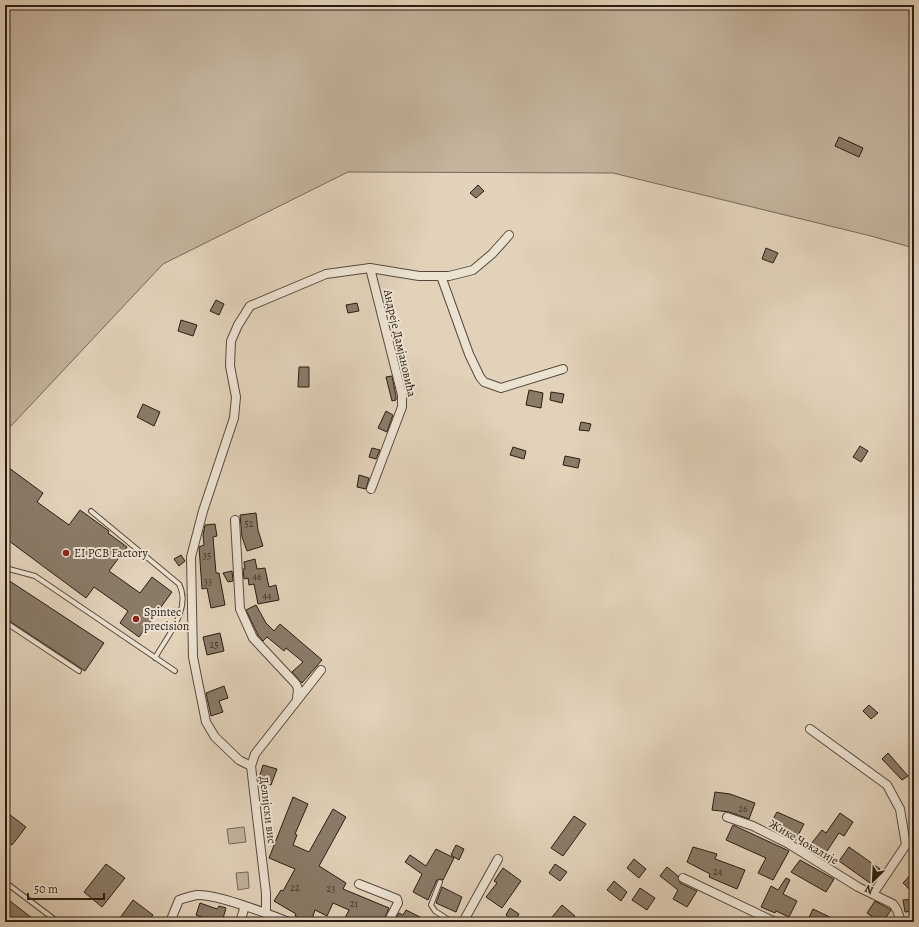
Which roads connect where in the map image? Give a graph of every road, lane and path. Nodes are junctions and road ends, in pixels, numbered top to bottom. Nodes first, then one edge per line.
1 (509, 235) dead end
2 (370, 268) junction
3 (441, 276) junction
4 (563, 370) dead end
5 (371, 489) dead end
6 (91, 511) dead end
7 (234, 520) dead end
8 (5, 568) edge
9 (5, 622) edge
10 (155, 658) junction
11 (321, 670) dead end
12 (79, 671) dead end
13 (175, 671) dead end
14 (297, 700) junction
15 (810, 729) dead end
16 (251, 766) junction
17 (727, 817) dead end
18 (498, 859) dead end
19 (683, 878) dead end
20 (5, 882) edge
21 (440, 882) dead end
22 (359, 884) dead end
23 (873, 894) junction
24 (245, 906) junction
25 (266, 913) junction
26 (58, 922) edge
27 (170, 922) edge
28 (240, 922) edge
29 (289, 922) edge
30 (388, 922) edge
31 (452, 922) edge
32 (464, 922) edge
33 (775, 922) edge
34 (901, 922) edge

1 - 3 street
2 - 3 street
2 - 5 street, Андреје Дамјановића
2 - 16 street
3 - 4 street
6 - 10 lane
7 - 14 street
8 - 10 lane
9 - 12 lane
10 - 13 lane
11 - 14 street, Делијски вис
14 - 16 street, Делијски вис
15 - 23 street
16 - 25 street, Делијски вис
17 - 23 street, Жике Чокалије
18 - 32 street
19 - 33 street
20 - 26 lane
21 - 31 lane
22 - 30 street
23 - 34 street, Жике Чокалије
24 - 25 street
24 - 27 street
24 - 28 street
25 - 29 street

